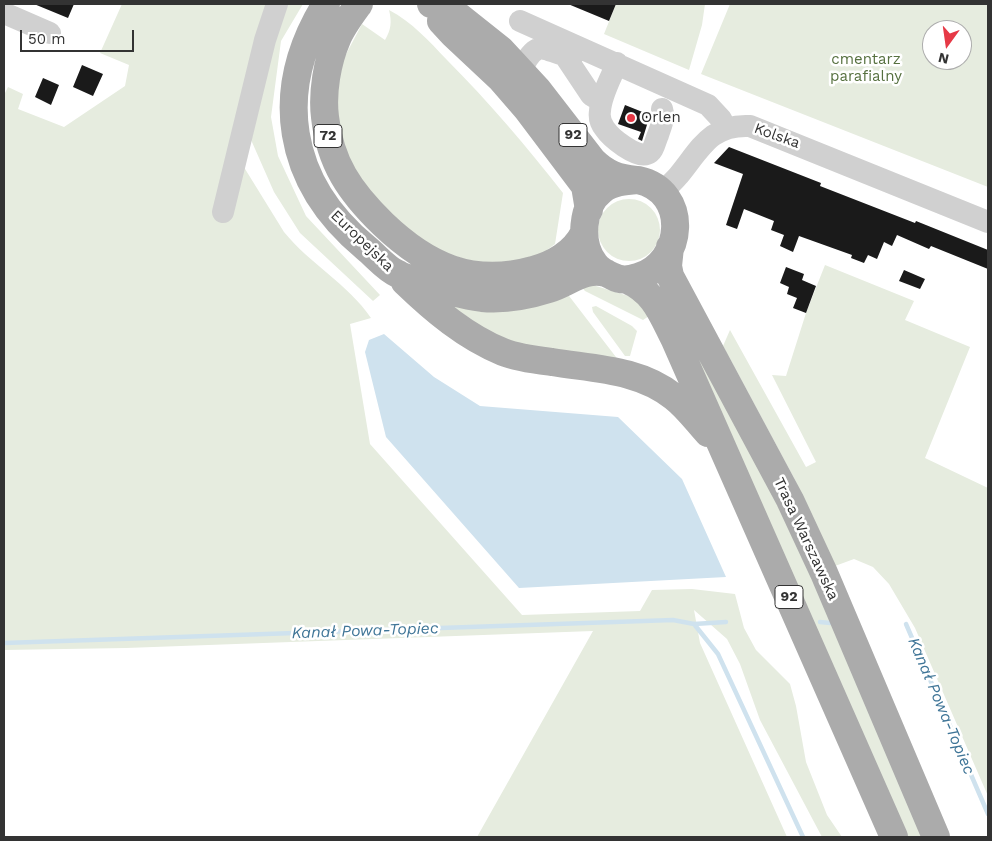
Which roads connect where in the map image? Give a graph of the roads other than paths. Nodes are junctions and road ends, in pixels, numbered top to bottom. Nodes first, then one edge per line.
1 (277, 4) edge
2 (326, 4) edge
3 (425, 4) edge
4 (357, 6) edge
5 (443, 6) edge
6 (4, 13) edge
7 (520, 21) dead end
8 (50, 33) dead end
9 (565, 56) junction
10 (617, 64) junction
11 (521, 70) junction
12 (671, 88) junction
13 (602, 101) junction
14 (726, 128) junction
15 (639, 167) junction
16 (663, 192) junction
17 (223, 212) dead end
18 (586, 221) junction
19 (988, 222) edge
20 (670, 247) junction
21 (397, 274) junction
22 (616, 277) junction
23 (725, 453) junction
24 (894, 837) edge
25 (936, 837) edge

1 - 17 street
2 - 21 main road, Europejska / 72
3 - 18 main road, 92
4 - 18 main road, Europejska / 72
5 - 11 main road, 92
6 - 8 street
7 - 10 street
9 - 10 street
9 - 11 street
9 - 13 street
10 - 12 street
10 - 13 street
11 - 15 main road, 92
12 - 14 street
12 - 15 street
13 - 15 street
14 - 16 street
14 - 19 street, Kolska
15 - 16 main road, 92
15 - 18 main road
16 - 20 main road
18 - 22 main road, 92
20 - 22 main road
20 - 25 main road, Trasa Warszawska
21 - 22 main road, Europejska / 72
21 - 23 main road
22 - 23 main road, 92
23 - 24 main road, 92

